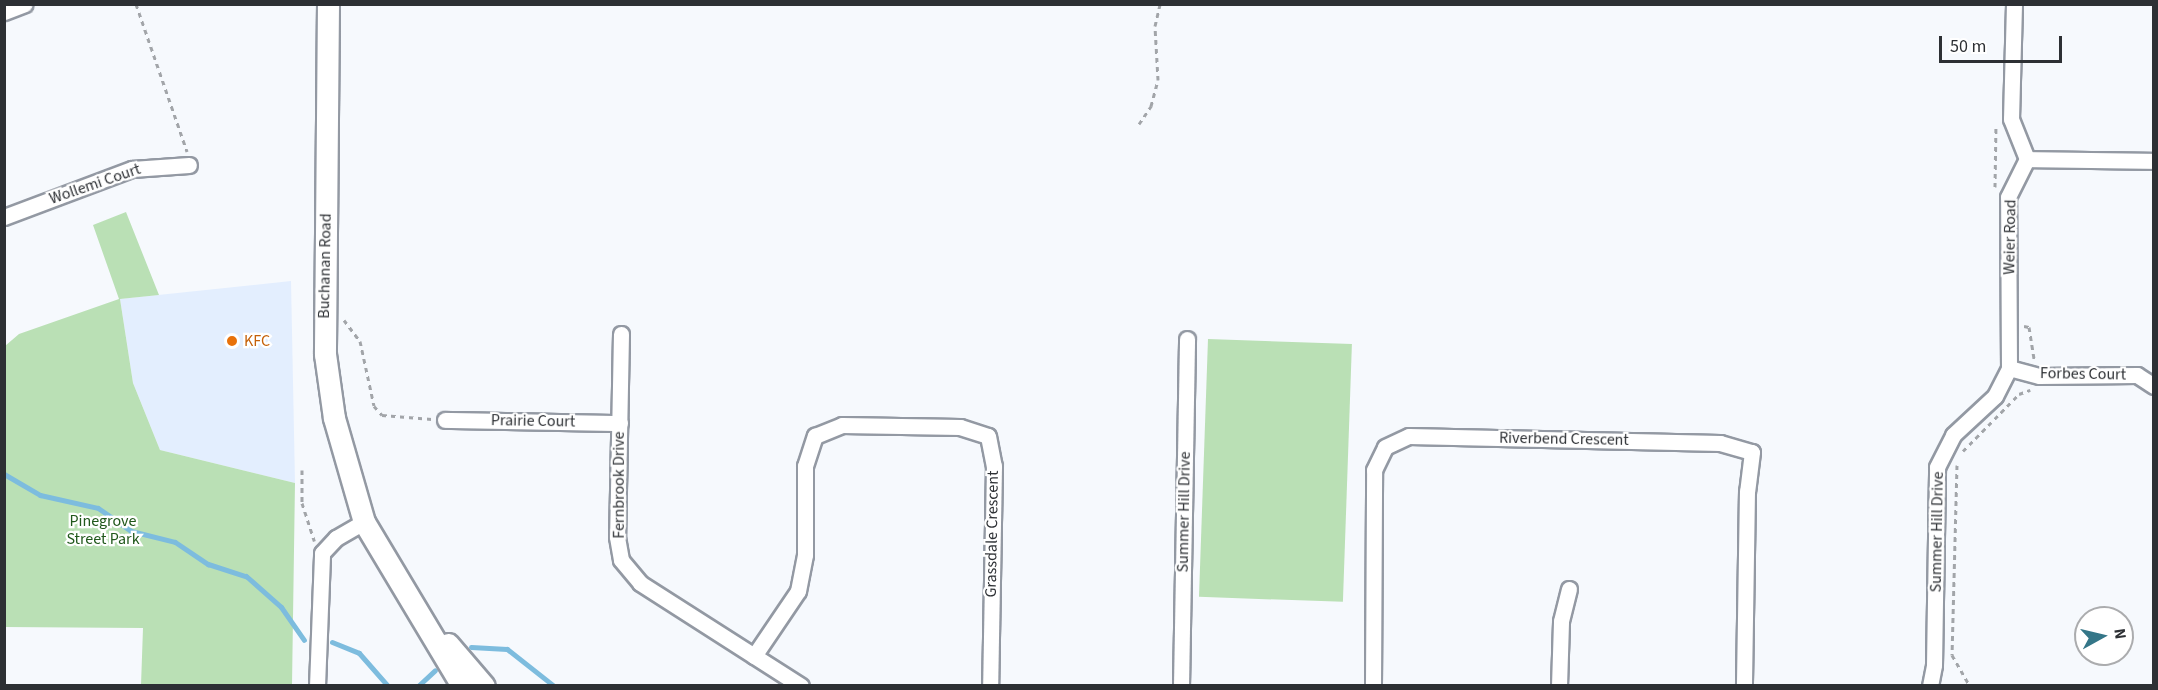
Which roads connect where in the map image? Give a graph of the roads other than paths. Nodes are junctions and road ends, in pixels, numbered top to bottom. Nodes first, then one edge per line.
1 (25, 4) edge
2 (328, 4) edge
3 (2014, 4) edge
4 (4, 12) edge
5 (2026, 159) junction
6 (2154, 161) edge
7 (189, 165) road end
8 (4, 217) edge
9 (621, 334) dead end
10 (1187, 339) dead end
11 (2009, 368) junction
12 (2154, 386) edge
13 (445, 420) road end
14 (620, 423) junction
15 (364, 522) junction
16 (393, 576) junction
17 (1569, 589) dead end
18 (754, 656) junction
19 (317, 686) edge
20 (462, 686) edge
21 (484, 686) edge
22 (801, 686) edge
23 (990, 686) edge
24 (1180, 686) edge
25 (1372, 686) edge
26 (1559, 686) edge
27 (1744, 686) edge
28 (1930, 686) edge

1 - 4 street
2 - 15 main road, Buchanan Road
3 - 5 street
5 - 6 street
5 - 11 street, Weier Road
7 - 8 street, Wollemi Court
9 - 14 street, Fernbrook Drive
10 - 24 street, Summer Hill Drive
11 - 12 street, Forbes Court
11 - 28 street, Summer Hill Drive
13 - 14 street, Prairie Court
14 - 18 street, Fernbrook Drive
15 - 16 main road, Buchanan Road
15 - 19 street
16 - 20 main road, Buchanan Road
16 - 21 main road, Buchanan Road
17 - 26 street
18 - 22 street, Fernbrook Drive
18 - 23 street, Grassdale Crescent
25 - 27 street, Riverbend Crescent

